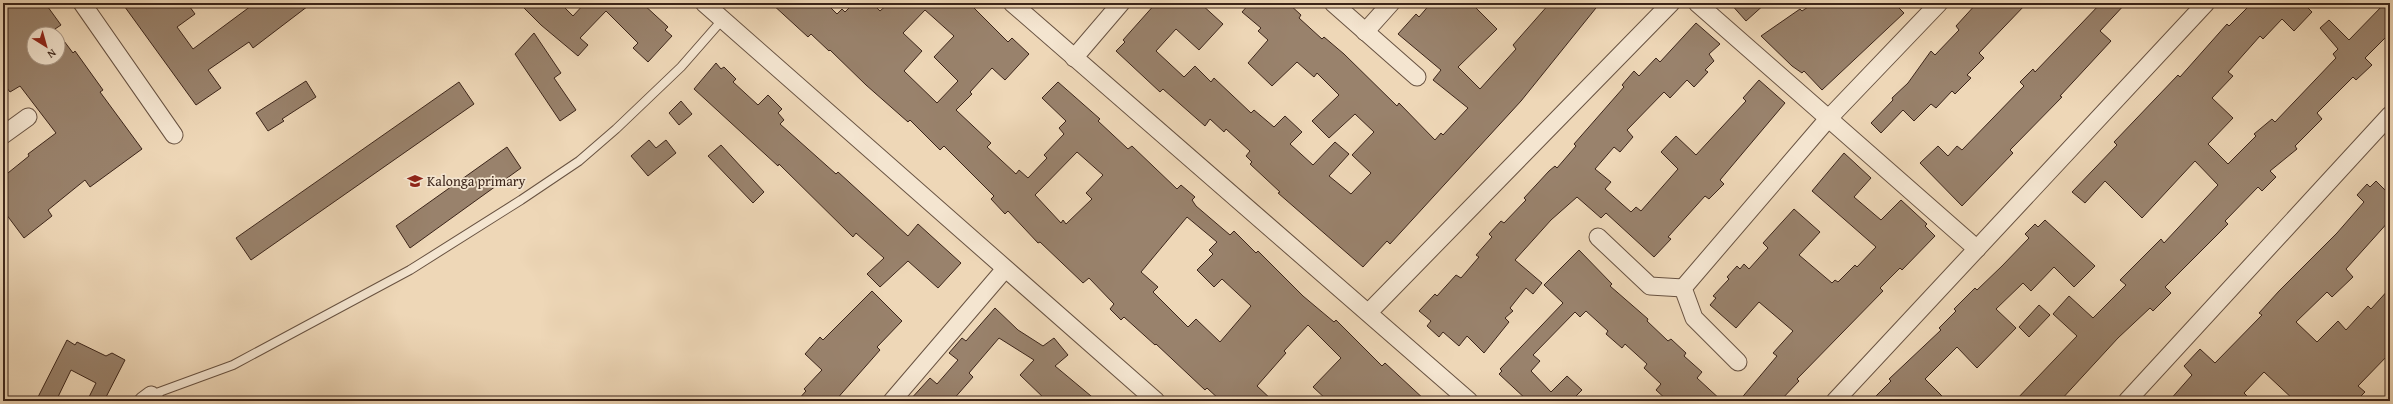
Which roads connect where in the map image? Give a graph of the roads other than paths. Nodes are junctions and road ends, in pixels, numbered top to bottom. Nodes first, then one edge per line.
1 (82, 3) edge
2 (704, 3) edge
3 (1012, 3) edge
4 (1122, 3) edge
5 (1333, 3) edge
6 (1391, 3) edge
7 (1671, 3) edge
8 (1697, 3) edge
9 (1939, 3) edge
10 (2206, 3) edge
11 (723, 19) junction
12 (1366, 32) junction
13 (1074, 58) junction
14 (1417, 77) dead end
15 (2390, 115) edge
16 (28, 117) dead end
17 (1827, 120) junction
18 (3, 135) edge
19 (174, 135) dead end
20 (1598, 237) dead end
21 (1977, 249) junction
22 (1005, 269) junction
23 (1683, 288) junction
24 (1369, 312) junction
25 (1738, 362) dead end
26 (150, 399) edge
27 (892, 401) edge
28 (1156, 401) edge
29 (1469, 401) edge
30 (1835, 401) edge
31 (2127, 401) edge

1 - 19 street
2 - 11 street
3 - 13 street
4 - 13 street
5 - 12 street
6 - 12 street
7 - 24 street
8 - 17 street
9 - 17 street
10 - 21 street
11 - 22 street
11 - 26 lane
12 - 14 street
13 - 24 street
15 - 31 street
16 - 18 street
17 - 21 street
17 - 23 street
20 - 23 street
21 - 30 street
22 - 27 street
22 - 28 street
23 - 25 street
24 - 29 street

